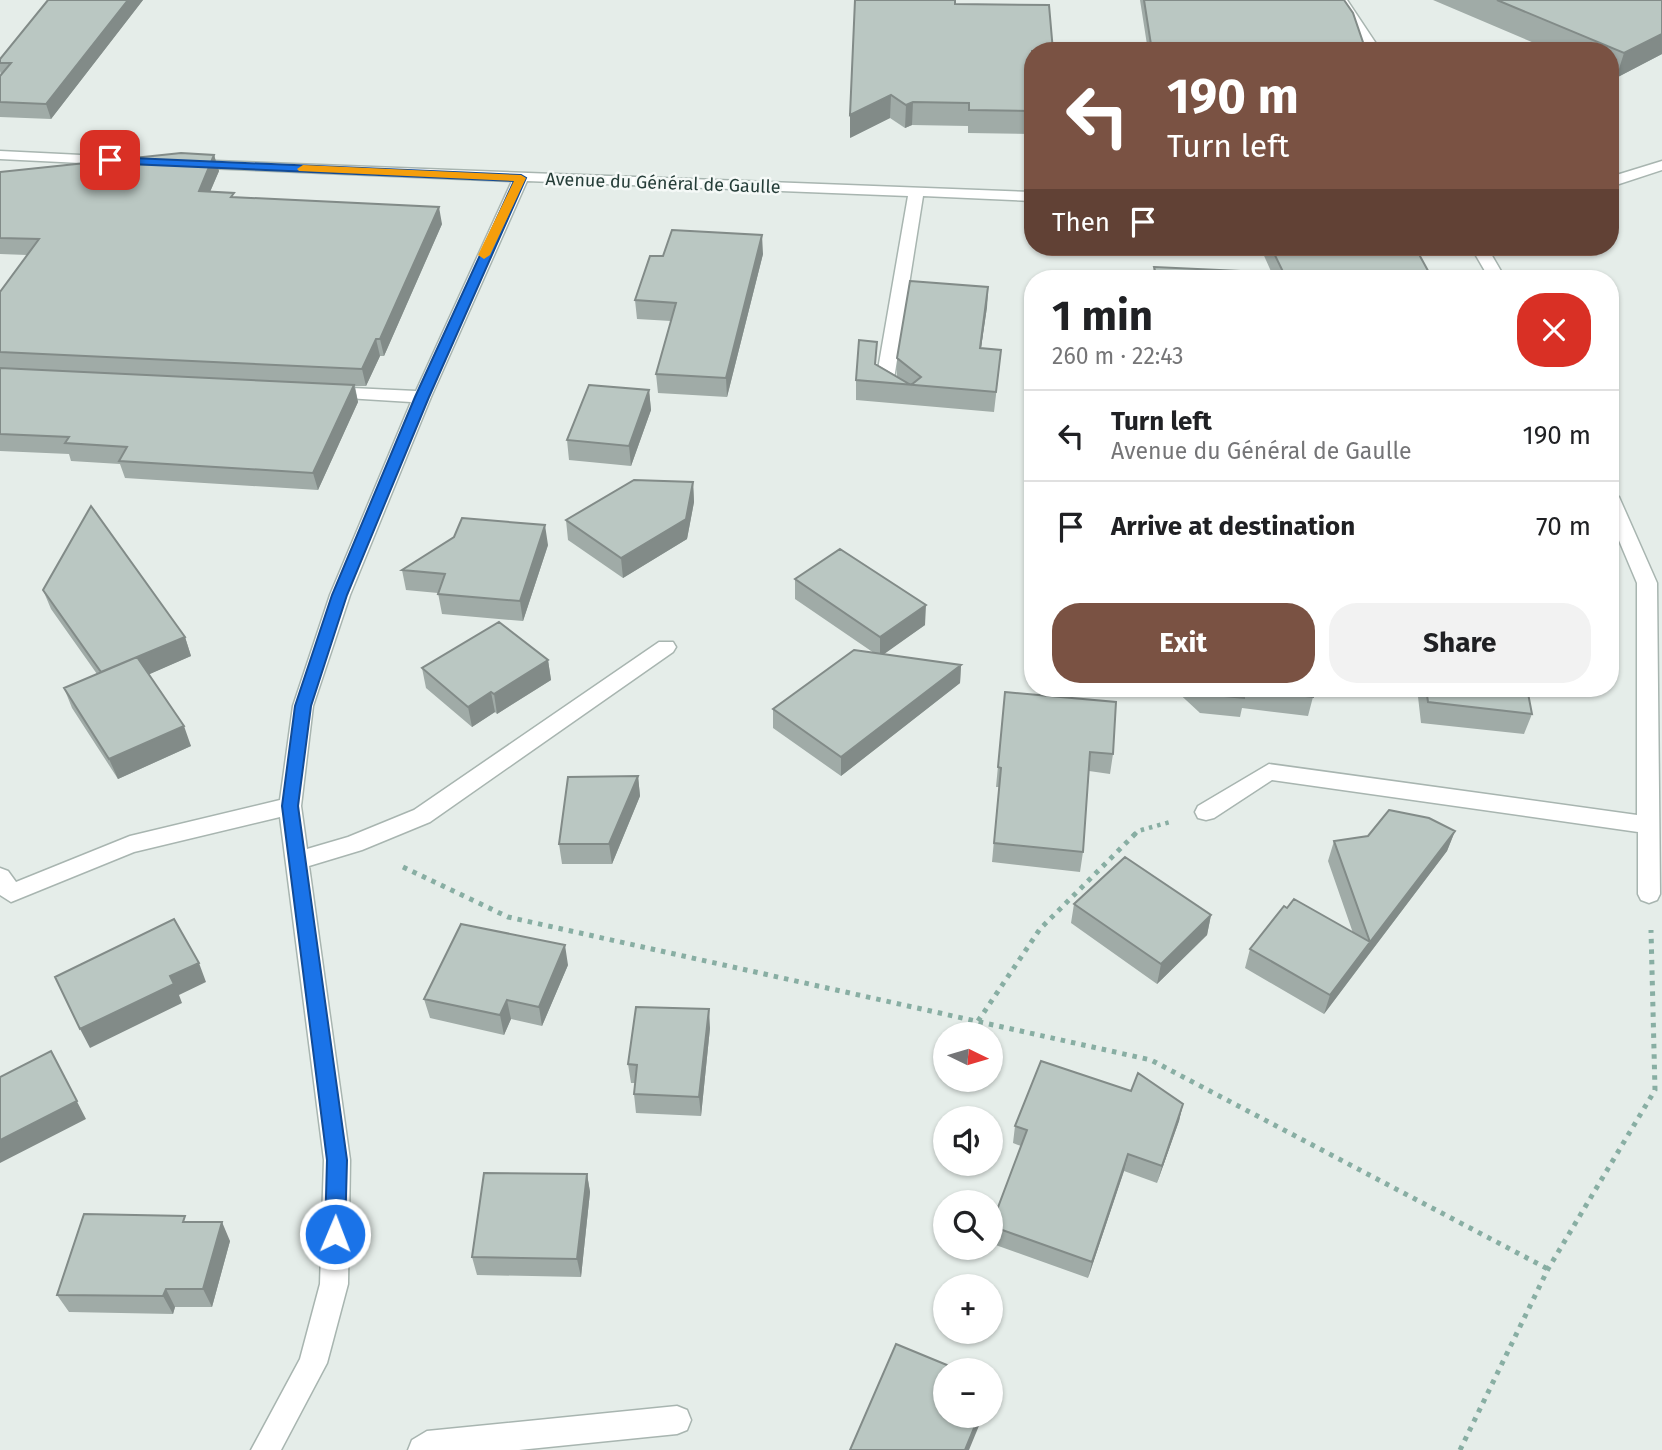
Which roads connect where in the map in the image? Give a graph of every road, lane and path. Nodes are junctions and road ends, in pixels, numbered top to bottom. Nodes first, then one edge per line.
1 (1340, 0) edge
2 (1368, 42) edge
3 (0, 155) edge
4 (1662, 165) edge
5 (521, 178) junction
6 (1619, 179) edge
7 (916, 192) junction
8 (1024, 196) edge
9 (306, 391) edge
10 (422, 397) junction
11 (909, 397) edge
12 (1619, 518) edge
13 (666, 647) dead end
14 (290, 806) junction
15 (1206, 812) joint
16 (1650, 825) junction
17 (354, 844) junction
18 (299, 860) junction
19 (0, 877) edge
20 (1649, 894) joint
21 (978, 1021) junction
22 (1548, 1269) junction
23 (677, 1420) dead end
24 (265, 1450) edge
25 (422, 1450) edge
26 (1460, 1450) edge

1 - 2 street
3 - 5 street, Avenue du Général de Gaulle
4 - 6 street
5 - 7 street, Avenue du Général de Gaulle
5 - 10 street
7 - 8 street, Avenue du Général de Gaulle
7 - 11 street
9 - 10 street
10 - 14 street
12 - 16 street
13 - 17 street
14 - 18 street
14 - 19 street
15 - 16 street
15 - 21 path
16 - 20 street
17 - 18 street
17 - 21 path
18 - 24 street
20 - 22 path
21 - 22 path
22 - 26 path
23 - 25 street

